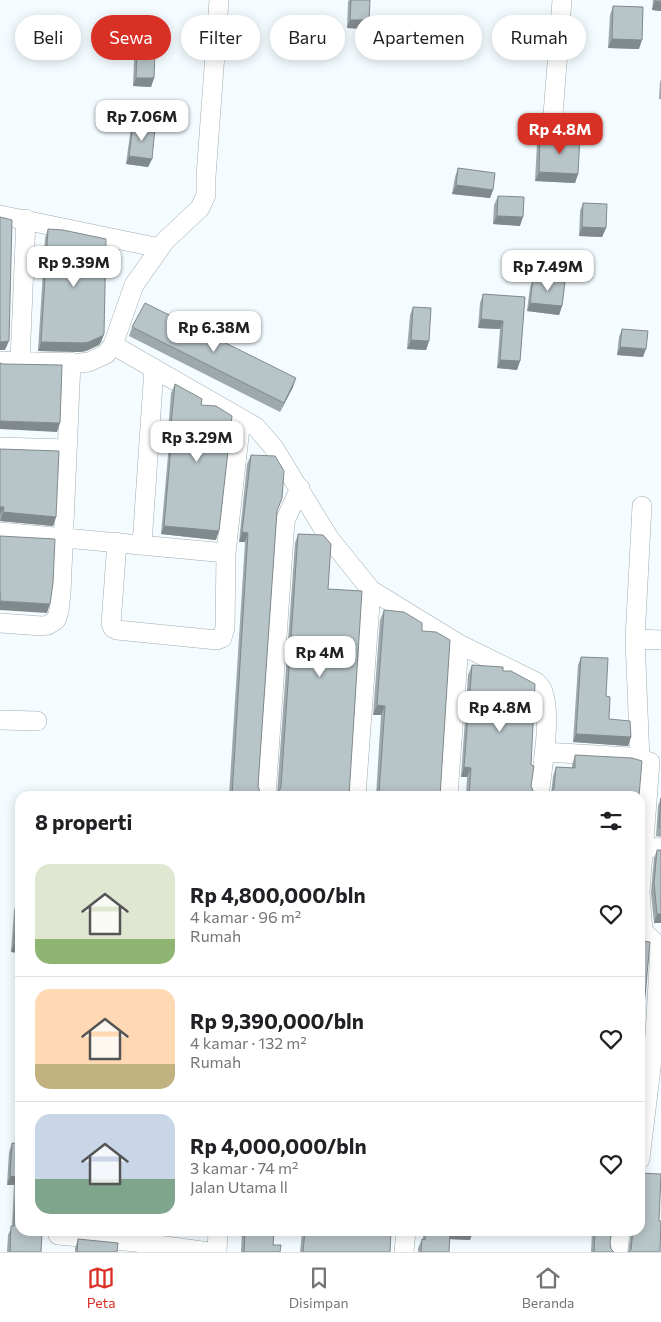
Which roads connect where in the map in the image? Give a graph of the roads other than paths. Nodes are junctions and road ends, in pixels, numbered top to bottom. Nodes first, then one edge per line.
1 (219, 0) edge
2 (562, 0) edge
3 (551, 140) edge
4 (0, 215) edge
5 (26, 219) junction
6 (160, 248) junction
7 (113, 345) junction
8 (0, 361) edge
9 (20, 361) junction
10 (71, 362) junction
11 (154, 368) junction
12 (241, 418) junction
13 (0, 447) edge
14 (67, 449) junction
15 (300, 488) junction
16 (642, 506) dead end
17 (0, 532) edge
18 (64, 537) junction
19 (117, 542) junction
20 (142, 545) junction
21 (226, 553) junction
22 (370, 590) junction
23 (0, 623) edge
24 (635, 639) junction
25 (661, 640) edge
26 (459, 644) junction
27 (0, 720) edge
28 (37, 721) dead end
29 (544, 752) junction
30 (650, 761) edge
31 (266, 791) edge
32 (356, 791) edge
33 (448, 791) edge
34 (540, 791) edge
35 (652, 847) edge
36 (645, 873) edge
37 (645, 933) edge
38 (660, 949) edge
39 (658, 1034) edge
40 (645, 1124) edge
41 (218, 1236) edge
42 (406, 1236) edge
43 (620, 1236) edge
44 (58, 1240) edge
45 (209, 1252) edge
46 (217, 1252) edge
47 (404, 1252) edge
48 (618, 1252) edge

1 - 6 street
2 - 3 street
4 - 5 street
5 - 6 street
5 - 9 street
6 - 7 street
7 - 10 street
7 - 11 street
8 - 9 street
9 - 10 street
10 - 14 street
11 - 12 street
11 - 20 street
12 - 15 street
12 - 21 street
13 - 14 street
14 - 18 street
15 - 22 street
15 - 31 street
16 - 24 street
17 - 18 street
18 - 19 street
18 - 23 street
19 - 20 street
19 - 21 street
20 - 21 street
22 - 26 street
22 - 32 street
24 - 25 street
24 - 30 street
26 - 29 street
26 - 33 street
27 - 28 street
29 - 30 street
29 - 34 street
30 - 35 street
35 - 36 street
37 - 38 street
38 - 39 street
39 - 40 street
41 - 46 street
42 - 47 street
43 - 48 street
44 - 45 street

